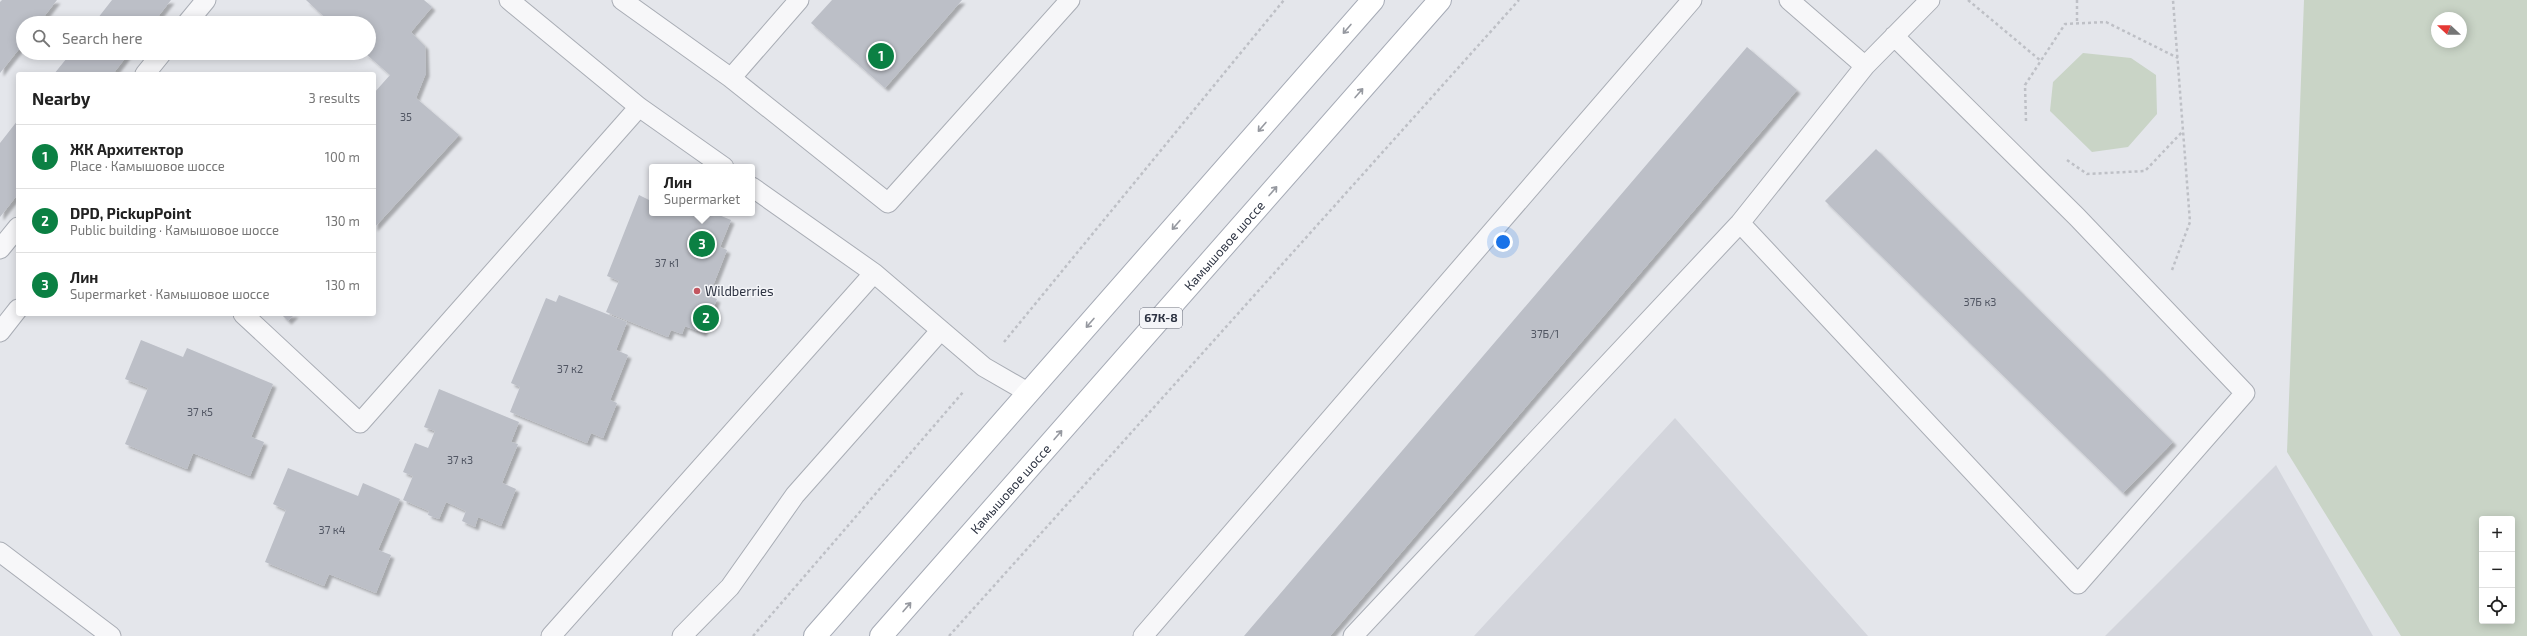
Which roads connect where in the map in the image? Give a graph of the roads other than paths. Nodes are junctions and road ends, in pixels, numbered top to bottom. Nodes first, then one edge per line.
1 (206, 0) edge
2 (509, 0) edge
3 (622, 0) edge
4 (799, 0) edge
5 (1070, 0) edge
6 (1373, 0) edge
7 (1440, 0) edge
8 (1692, 0) edge
9 (1789, 0) edge
10 (1930, 0) edge
11 (193, 16) edge
12 (1894, 36) junction
13 (156, 60) edge
14 (1865, 66) junction
15 (147, 72) edge
16 (731, 78) junction
17 (639, 107) junction
18 (720, 164) edge
19 (755, 189) edge
20 (1740, 223) junction
21 (16, 229) edge
22 (0, 249) edge
23 (874, 273) junction
24 (16, 312) edge
25 (245, 316) edge
26 (941, 330) junction
27 (0, 332) edge
28 (1029, 393) junction
29 (0, 552) edge
30 (111, 636) edge
31 (551, 636) edge
32 (682, 636) edge
33 (814, 636) edge
34 (881, 636) edge
35 (1143, 636) edge
36 (1353, 636) edge

1 - 11 lane
2 - 17 lane
3 - 16 lane
4 - 16 lane
5 - 16 lane
6 -> 28 main road
34 -> 7 main road, Камышовое шоссе / 67К-8
8 - 35 lane
9 - 14 lane
10 - 12 lane
12 - 14 lane
12 - 20 lane
13 - 15 lane
14 - 20 lane
17 - 18 lane
17 - 25 lane
19 - 23 lane
20 - 36 lane
21 - 22 lane
23 - 26 lane
23 - 31 lane
24 - 27 lane
26 - 28 lane
26 - 32 lane
28 - 33 main road
29 - 30 lane

